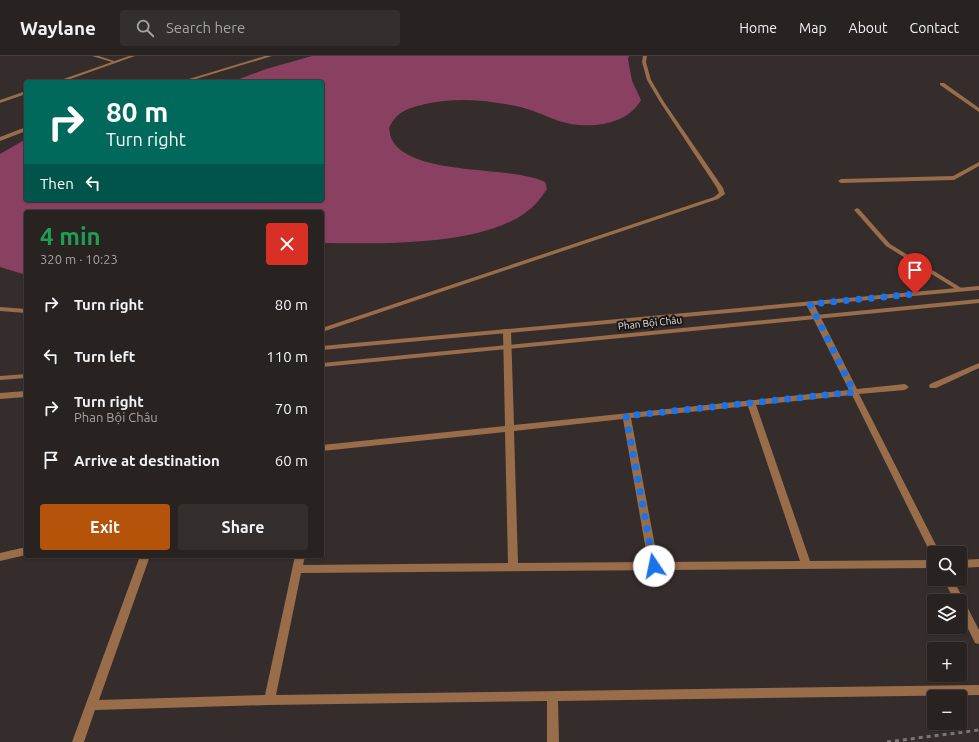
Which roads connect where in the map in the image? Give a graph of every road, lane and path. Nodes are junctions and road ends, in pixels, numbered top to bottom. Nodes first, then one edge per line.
1 (94, 56) edge
2 (133, 56) edge
3 (270, 56) edge
4 (645, 56) edge
5 (114, 62) junction
6 (63, 80) edge
7 (188, 80) edge
8 (942, 84) dead end
9 (24, 93) edge
10 (0, 102) edge
11 (979, 110) edge
12 (24, 130) edge
13 (0, 139) edge
14 (979, 164) edge
15 (841, 181) dead end
16 (857, 210) dead end
17 (979, 288) edge
18 (961, 290) junction
19 (979, 301) edge
20 (810, 304) junction
21 (0, 309) edge
22 (24, 311) edge
23 (816, 317) junction
24 (324, 329) edge
25 (506, 331) junction
26 (507, 347) junction
27 (324, 348) edge
28 (324, 365) edge
29 (979, 365) edge
30 (24, 376) edge
31 (0, 378) edge
32 (933, 386) dead end
33 (905, 387) dead end
34 (854, 392) junction
35 (24, 394) edge
36 (0, 396) edge
37 (751, 403) junction
38 (626, 416) junction
39 (509, 428) junction
40 (324, 448) edge
41 (931, 546) edge
42 (24, 551) edge
43 (0, 557) edge
44 (143, 558) edge
45 (300, 558) edge
46 (927, 564) edge
47 (967, 564) edge
48 (979, 564) edge
49 (806, 565) junction
50 (654, 566) junction
51 (513, 567) junction
52 (298, 569) junction
53 (967, 616) edge
54 (979, 640) edge
55 (979, 690) edge
56 (552, 696) junction
57 (269, 700) junction
58 (91, 705) junction
59 (979, 730) edge
60 (78, 742) edge
61 (553, 742) edge
62 (887, 742) edge

1 - 5 street
2 - 5 street
3 - 7 street
4 - 24 street
5 - 6 street
8 - 11 street
9 - 10 street
12 - 13 street
14 - 15 street
16 - 18 street
17 - 18 street, Phan Bội Châu
18 - 20 street, Phan Bội Châu
19 - 23 street, Phan Bội Châu
20 - 23 street
20 - 25 street, Phan Bội Châu
21 - 22 street
23 - 26 street, Phan Bội Châu
23 - 34 street
25 - 26 street
25 - 27 street, Phan Bội Châu
26 - 28 street, Phan Bội Châu
26 - 39 street
29 - 32 street
30 - 31 street
33 - 34 street
34 - 37 street
34 - 41 street
35 - 36 street
37 - 38 street
37 - 49 street
38 - 39 street
38 - 50 street
39 - 40 street
39 - 51 street
42 - 43 street
44 - 58 street
45 - 52 street
46 - 49 street
47 - 48 street
49 - 50 street
50 - 51 street
51 - 52 street
52 - 57 street
53 - 54 street
55 - 56 street
56 - 57 street
56 - 61 street
57 - 58 street
58 - 60 street
59 - 62 path

